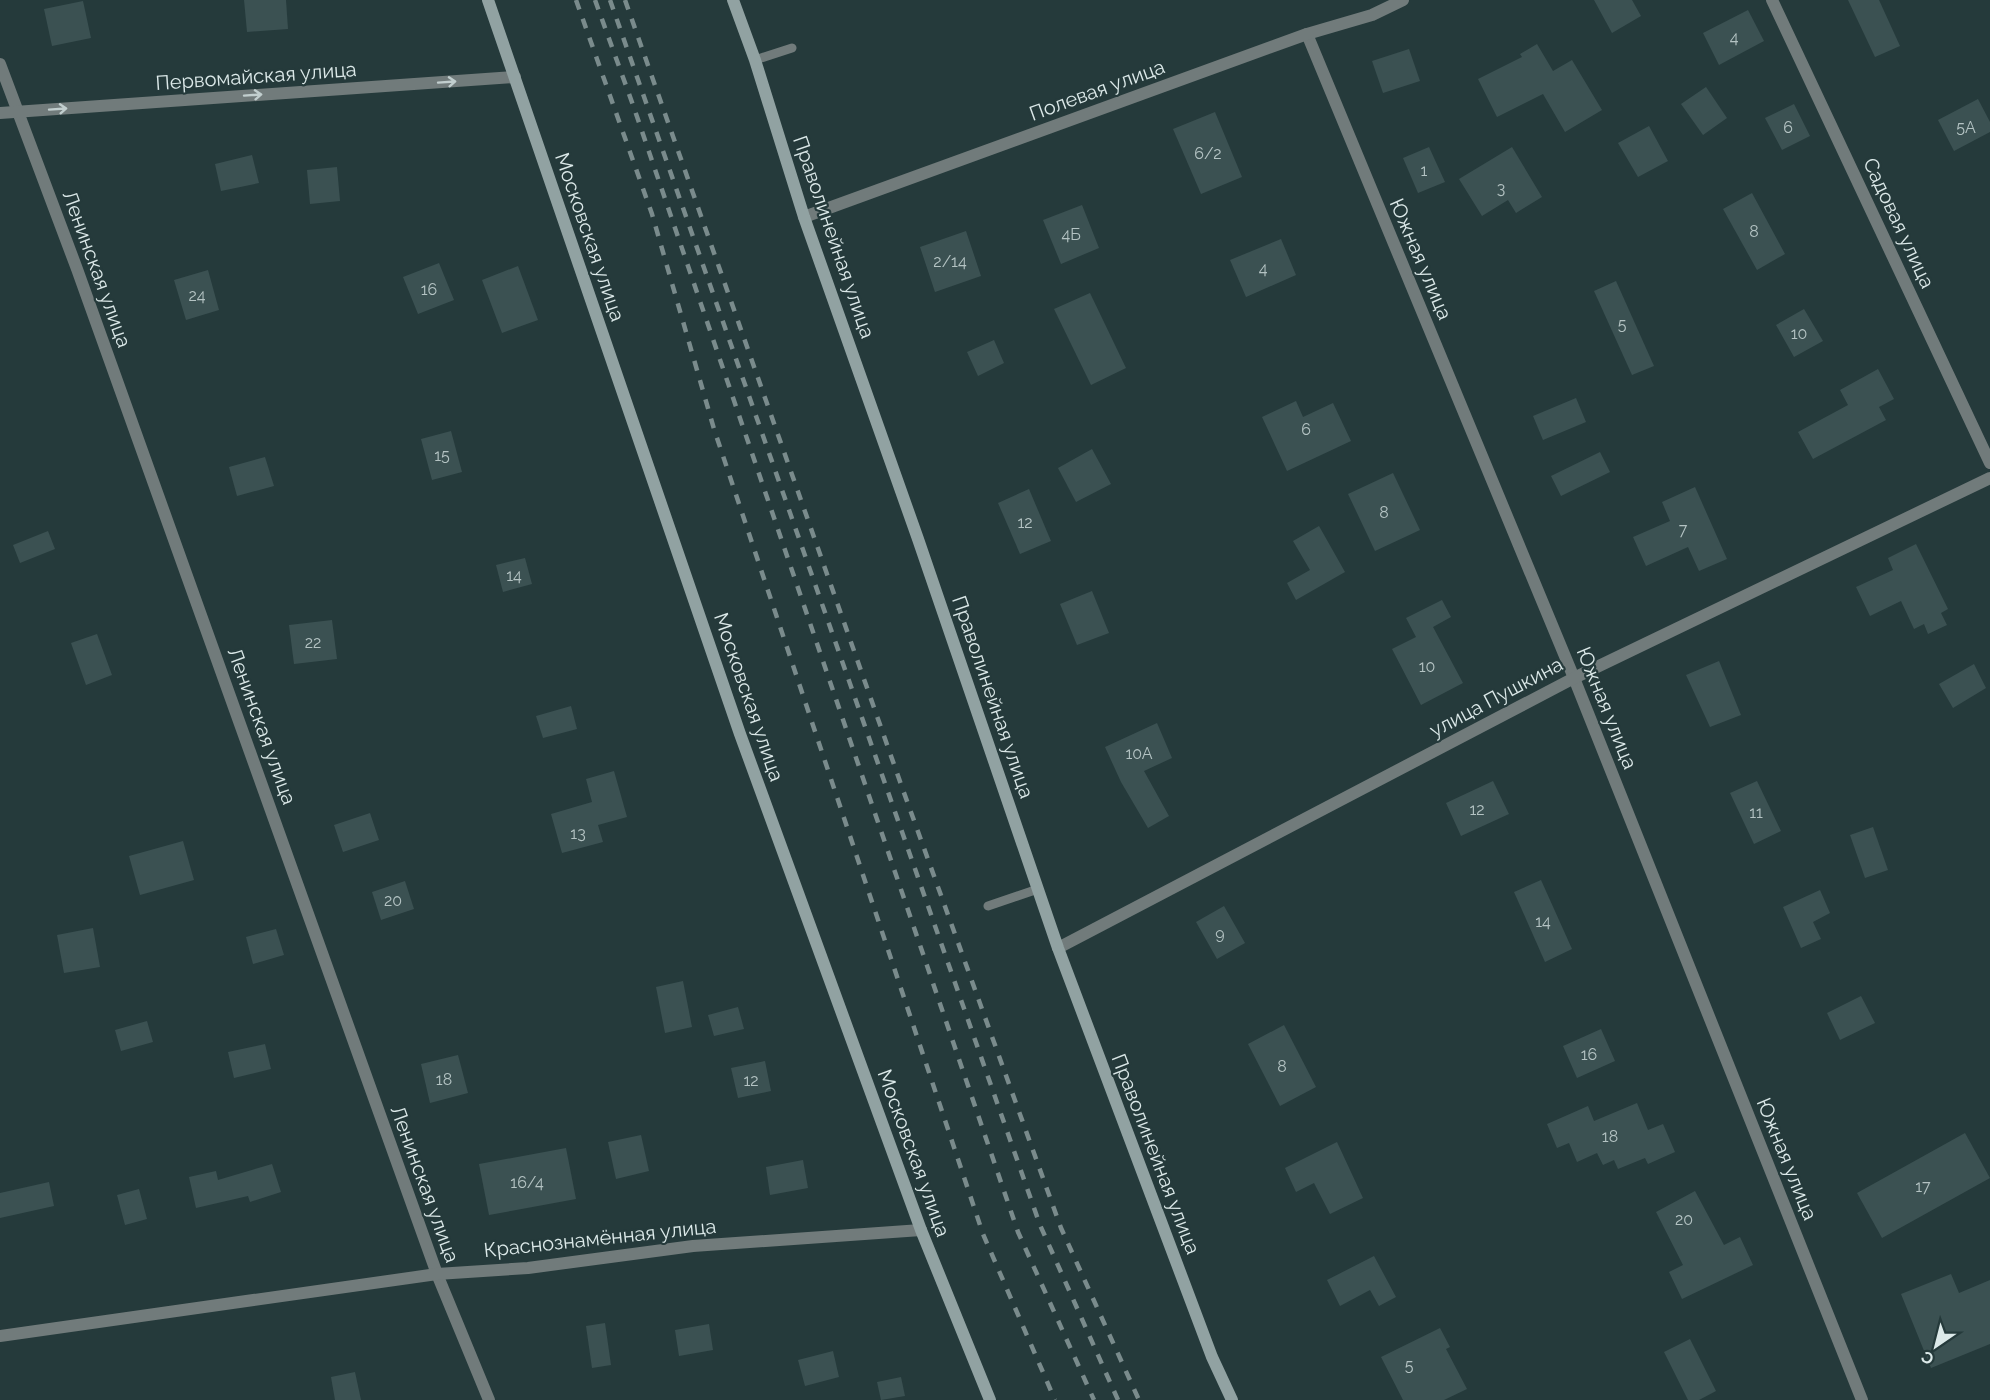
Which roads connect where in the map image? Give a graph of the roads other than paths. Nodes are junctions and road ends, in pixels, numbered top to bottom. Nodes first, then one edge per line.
1 (488, 0) edge
2 (733, 0) edge
3 (1403, 0) edge
4 (1772, 0) edge
5 (1307, 34) junction
6 (792, 48) dead end
7 (755, 60) junction
8 (0, 64) edge
9 (515, 77) junction
10 (19, 112) junction
11 (0, 113) edge
12 (804, 217) junction
13 (1990, 463) edge
14 (1990, 478) edge
15 (1574, 678) junction
16 (1038, 889) junction
17 (988, 906) dead end
18 (1058, 948) junction
19 (921, 1230) junction
20 (437, 1274) junction
21 (0, 1336) edge
22 (489, 1400) edge
23 (990, 1400) edge
24 (1232, 1400) edge
25 (1862, 1400) edge

1 - 9 main road, Московская улица
2 - 7 main road, Праволинейная улица
3 - 5 street, Полевая улица
4 - 13 street, Садовая улица
5 - 12 street, Полевая улица
5 - 15 street, Южная улица
6 - 7 lane
7 - 12 main road, Праволинейная улица
8 - 10 street, Ленинская улица
10 -> 9 street, Первомайская улица
9 - 19 main road, Московская улица
10 - 11 street, Первомайская улица
10 - 20 street, Ленинская улица
12 - 16 main road, Праволинейная улица
14 - 15 street, улица Пушкина
15 - 18 street, улица Пушкина
15 - 25 street, Южная улица
16 - 17 lane
16 - 18 main road, Праволинейная улица
18 - 24 main road, Праволинейная улица
19 - 20 street, Краснознамённая улица
19 - 23 main road, Московская улица
20 - 21 street, Краснознамённая улица
20 - 22 street, Ленинская улица

